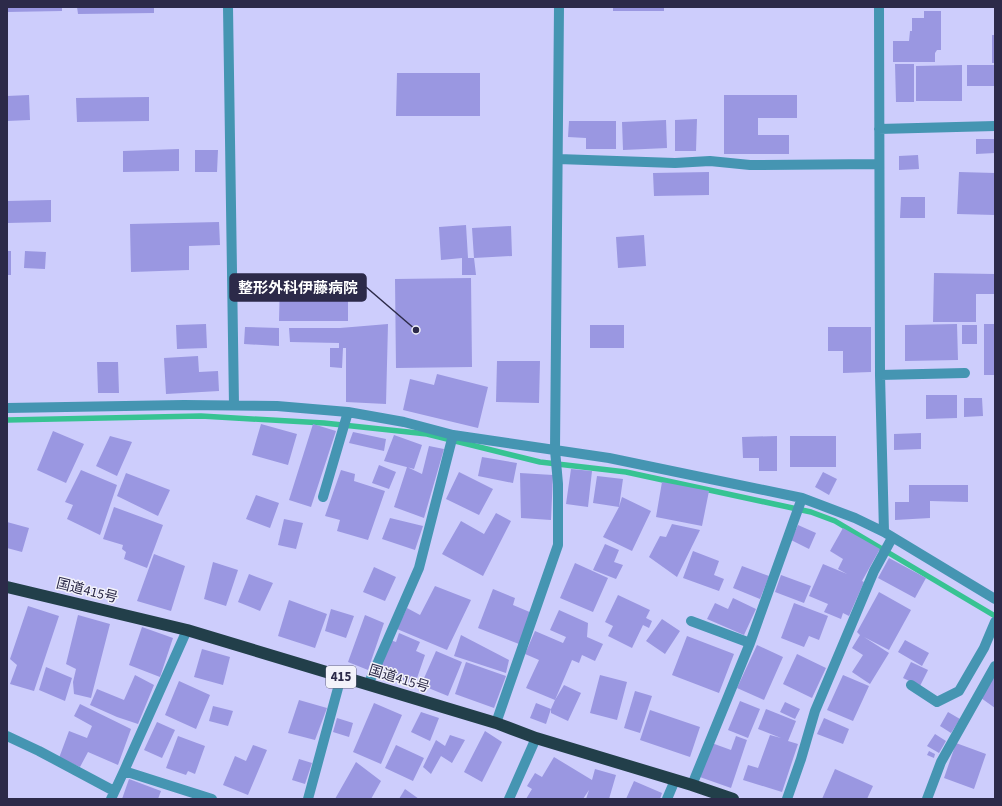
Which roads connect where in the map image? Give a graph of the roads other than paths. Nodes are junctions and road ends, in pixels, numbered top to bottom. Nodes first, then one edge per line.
1 (228, 7) edge
2 (559, 7) edge
3 (879, 7) edge
4 (995, 126) edge
5 (879, 128) junction
6 (558, 159) junction
7 (879, 164) junction
8 (965, 373) dead end
9 (880, 375) junction
10 (234, 405) junction
11 (7, 408) edge
12 (348, 412) junction
13 (453, 435) junction
14 (555, 450) junction
15 (323, 497) dead end
16 (802, 498) junction
17 (888, 535) junction
18 (7, 586) edge
19 (995, 599) edge
20 (691, 621) dead end
21 (995, 622) edge
22 (187, 630) junction
23 (750, 643) junction
24 (995, 666) edge
25 (341, 677) junction
26 (368, 685) junction
27 (910, 686) dead end
28 (496, 723) junction
29 (7, 736) edge
30 (536, 738) junction
31 (124, 771) junction
32 (675, 780) junction
33 (692, 785) junction
34 (112, 795) edge
35 (212, 799) edge
36 (308, 799) edge
37 (509, 799) edge
38 (667, 799) edge
39 (733, 799) edge
40 (787, 799) edge
41 (927, 799) edge

1 - 10 street
2 - 6 street
3 - 5 street
4 - 5 street
5 - 7 street
6 - 7 street
6 - 14 street
7 - 9 street
8 - 9 street
9 - 17 street
10 - 11 street
10 - 12 street
12 - 13 street
12 - 15 street
13 - 14 street
13 - 26 street
14 - 16 street
14 - 28 street
16 - 17 street
16 - 23 street
17 - 19 street
17 - 40 street
18 - 22 highway, 国道415号 / 415
20 - 23 street
21 - 27 street
22 - 25 highway, 国道415号 / 415
22 - 31 street
23 - 33 street
24 - 41 street
25 - 26 highway, 国道415号 / 415
25 - 36 street
26 - 28 highway, 国道415号 / 415
28 - 30 highway, 国道415号 / 415
29 - 34 street
30 - 32 highway, 国道415号 / 415
30 - 37 street
31 - 34 street
31 - 35 street
32 - 33 highway, 国道415号 / 415
32 - 38 street
33 - 39 highway, 国道415号 / 415

